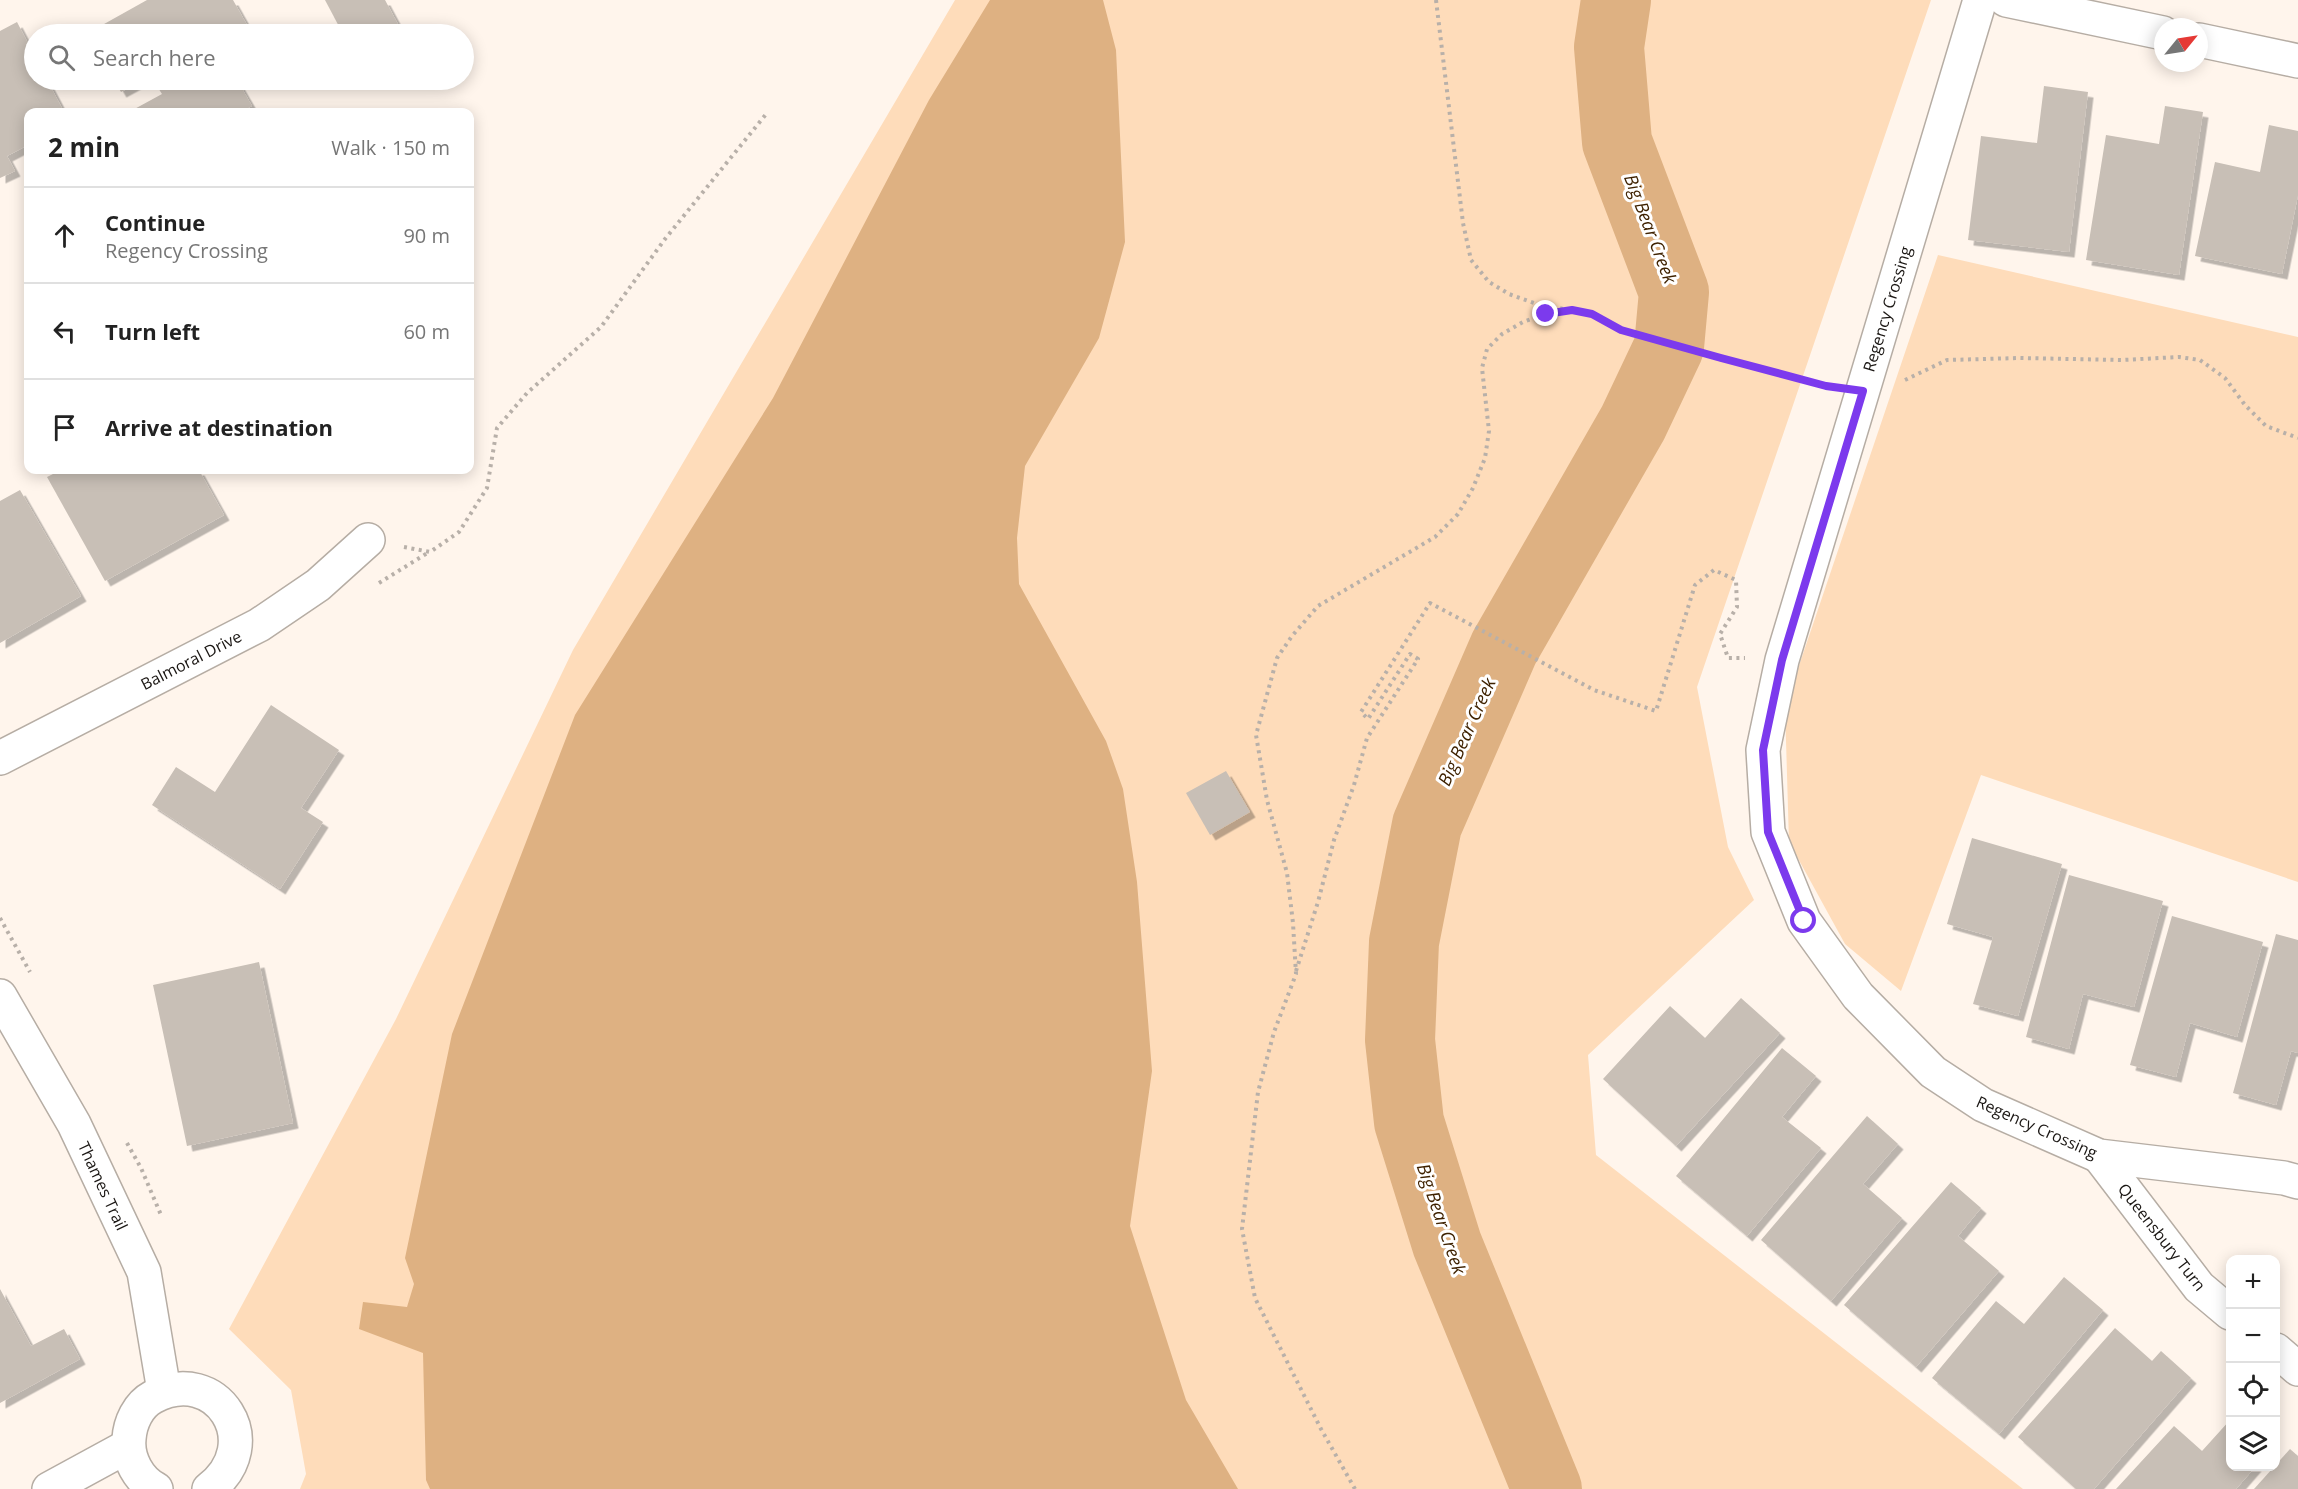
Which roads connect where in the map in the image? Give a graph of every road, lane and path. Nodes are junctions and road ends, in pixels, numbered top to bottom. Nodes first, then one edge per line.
1 (1436, 0) edge
2 (1980, 0) edge
3 (2006, 0) edge
4 (2154, 31) edge
5 (2208, 42) edge
6 (2298, 61) edge
7 (767, 113) dead end
8 (1572, 310) junction
9 (1863, 391) junction
10 (2298, 438) edge
11 (368, 540) joint
12 (1782, 660) junction
13 (0, 758) edge
14 (1296, 974) junction
15 (0, 996) edge
16 (2099, 1156) junction
17 (2298, 1182) edge
18 (2226, 1310) edge
19 (2280, 1353) edge
20 (2298, 1369) edge
21 (164, 1391) junction
22 (128, 1446) junction
23 (148, 1488) edge
24 (49, 1489) edge
25 (209, 1489) edge
26 (1355, 1489) edge

1 - 8 path
2 - 9 street, Regency Crossing
3 - 4 street
5 - 6 street
7 - 11 path
8 - 9 path
8 - 14 path
9 - 10 path
9 - 12 street, Regency Crossing
11 - 13 street, Balmoral Drive
12 - 14 path
12 - 16 street, Regency Crossing
14 - 26 path
15 - 21 street, Thames Trail
16 - 17 street, Regency Crossing
16 - 18 street, Queensbury Turn
19 - 20 street
21 - 22 street
21 - 25 street
22 - 23 street
22 - 24 street

